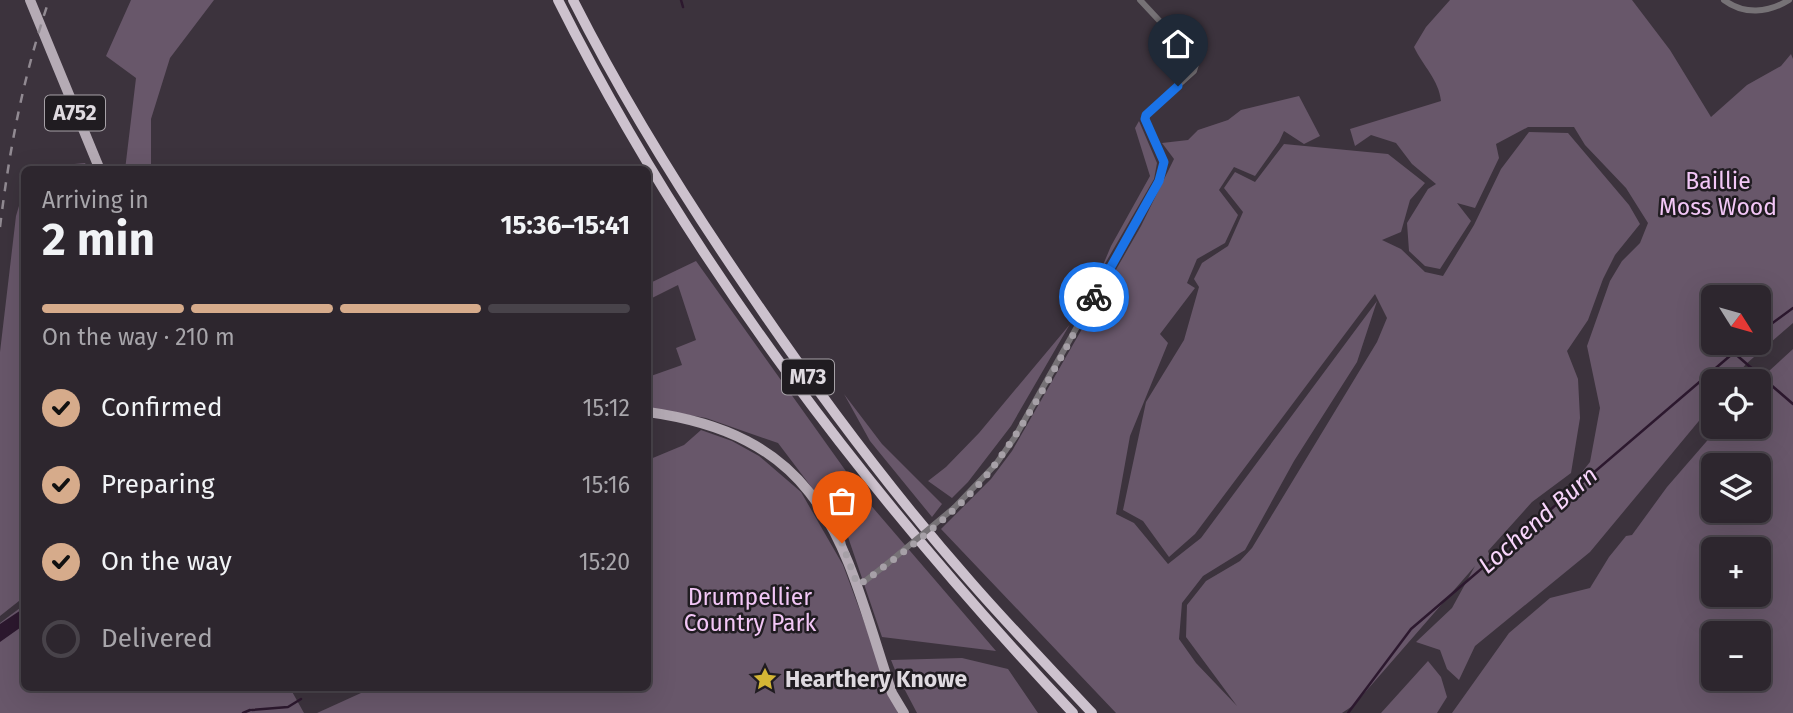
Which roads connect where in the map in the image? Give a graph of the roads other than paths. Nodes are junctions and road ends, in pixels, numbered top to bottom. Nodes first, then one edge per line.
1 (30, 0) edge
2 (558, 0) edge
3 (573, 0) edge
4 (1140, 0) edge
5 (1724, 0) edge
6 (1789, 0) edge
7 (98, 166) edge
8 (650, 166) edge
9 (651, 167) edge
10 (651, 412) edge
11 (857, 584) junction
12 (904, 713) edge
13 (1073, 713) edge
14 (1092, 713) edge

1 - 7 main road, A752
2 - 8 highway, M73
3 - 14 highway, M73
4 - 11 street, bridge
5 - 6 street
9 - 13 highway, M73
10 - 11 main road
11 - 12 main road

